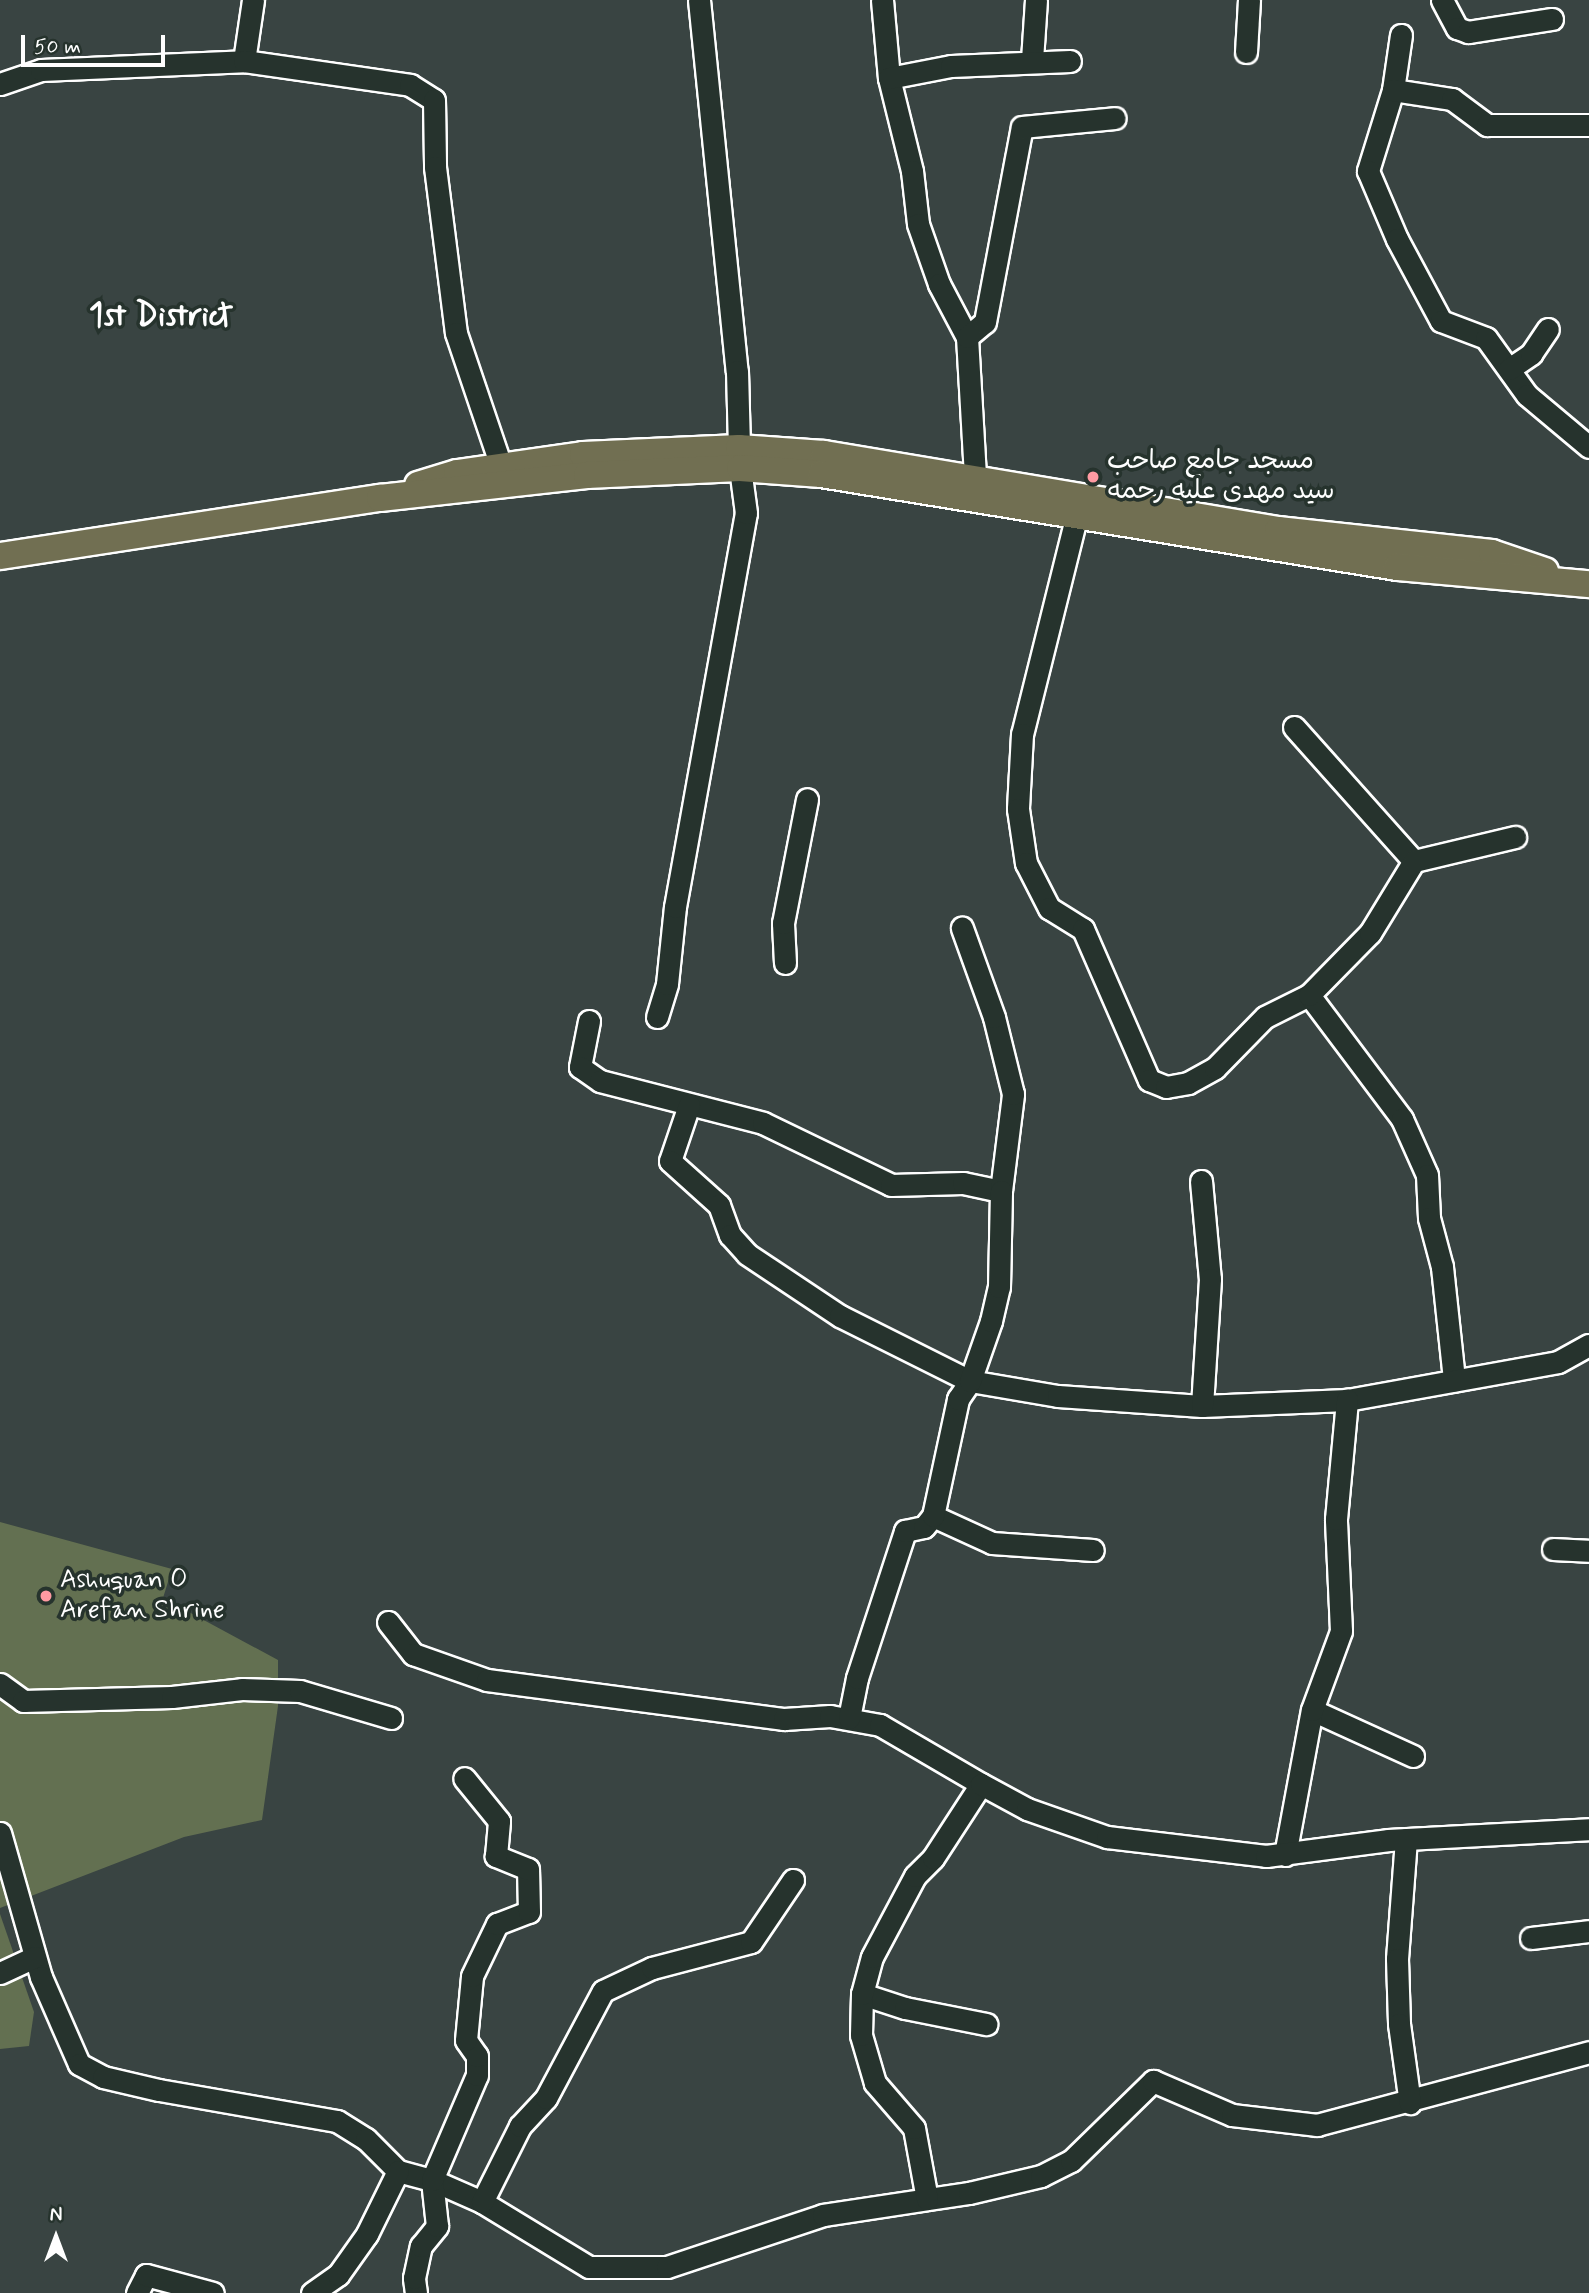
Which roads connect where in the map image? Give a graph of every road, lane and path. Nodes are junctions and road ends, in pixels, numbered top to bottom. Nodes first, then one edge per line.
1 (253, 0) edge
2 (699, 0) edge
3 (882, 0) edge
4 (1036, 0) edge
5 (1250, 0) edge
6 (1442, 0) edge
7 (1552, 19) dead end
8 (1401, 35) dead end
9 (1246, 52) dead end
10 (1032, 60) junction
11 (244, 61) junction
12 (1070, 61) dead end
13 (889, 78) junction
14 (0, 84) edge
15 (1393, 90) junction
16 (1115, 118) dead end
17 (1589, 125) edge
18 (1548, 329) dead end
19 (967, 337) junction
20 (1510, 369) junction
21 (1589, 447) edge
22 (740, 458) junction
23 (501, 467) junction
24 (975, 477) junction
25 (380, 498) junction
26 (1077, 514) junction
27 (0, 556) edge
28 (1582, 583) edge
29 (1294, 727) dead end
30 (807, 799) dead end
31 (1515, 837) dead end
32 (1414, 861) junction
33 (962, 928) dead end
34 (785, 963) dead end
35 (1309, 995) junction
36 (657, 1017) dead end
37 (589, 1021) dead end
38 (689, 1105) junction
39 (1201, 1181) dead end
40 (1002, 1191) junction
41 (1589, 1345) edge
42 (1454, 1380) junction
43 (970, 1381) junction
44 (1347, 1400) junction
45 (1202, 1406) junction
46 (933, 1516) junction
47 (1553, 1549) dead end
48 (1093, 1550) dead end
49 (1589, 1551) edge
50 (387, 1622) dead end
51 (0, 1684) edge
52 (1312, 1710) junction
53 (391, 1718) dead end
54 (849, 1718) junction
55 (1413, 1756) dead end
56 (464, 1778) dead end
57 (981, 1784) junction
58 (1589, 1829) edge
59 (0, 1833) edge
60 (1406, 1839) junction
61 (1285, 1855) junction
62 (793, 1880) dead end
63 (1589, 1931) edge
64 (1531, 1938) dead end
65 (35, 1957) junction
66 (0, 1973) edge
67 (862, 1994) junction
68 (986, 2024) dead end
69 (1589, 2052) edge
70 (1410, 2103) junction
71 (398, 2171) junction
72 (432, 2180) junction
73 (927, 2199) junction
74 (482, 2202) junction
75 (137, 2293) edge
76 (213, 2293) edge
77 (312, 2293) edge
78 (416, 2293) edge

1 - 11 street
2 - 22 street
3 - 13 street
4 - 10 street
5 - 9 street
6 - 7 street
8 - 15 street
10 - 12 street
10 - 13 street
11 - 14 street
11 - 23 street
13 - 19 street
15 - 17 street
15 - 20 street
16 - 19 street
18 - 20 street
19 - 24 street
20 - 21 street
22 - 23 main road
22 - 24 main road
22 - 25 main road
22 - 26 main road
22 - 36 street
23 - 25 main road
24 - 28 main road
25 - 27 main road
26 - 28 main road
26 - 35 street
29 - 32 street
30 - 34 street
31 - 32 street
32 - 35 street
33 - 40 street
35 - 42 street
37 - 38 street
38 - 40 street
38 - 43 street
39 - 45 street
40 - 43 street
41 - 42 street
42 - 44 street
43 - 45 street
43 - 46 street
44 - 45 street
44 - 52 street
46 - 48 street
46 - 54 street
47 - 49 street
50 - 54 street
51 - 53 street
52 - 55 street
52 - 61 street
54 - 57 street
56 - 72 street
57 - 61 street
57 - 67 street
58 - 60 street
59 - 65 street
60 - 61 street
60 - 70 street
62 - 74 street
63 - 64 street
65 - 66 street
65 - 71 street
67 - 68 street
67 - 73 street
69 - 70 street
70 - 73 street
71 - 72 street
71 - 77 street
72 - 74 street
72 - 78 street
73 - 74 street
75 - 76 street

